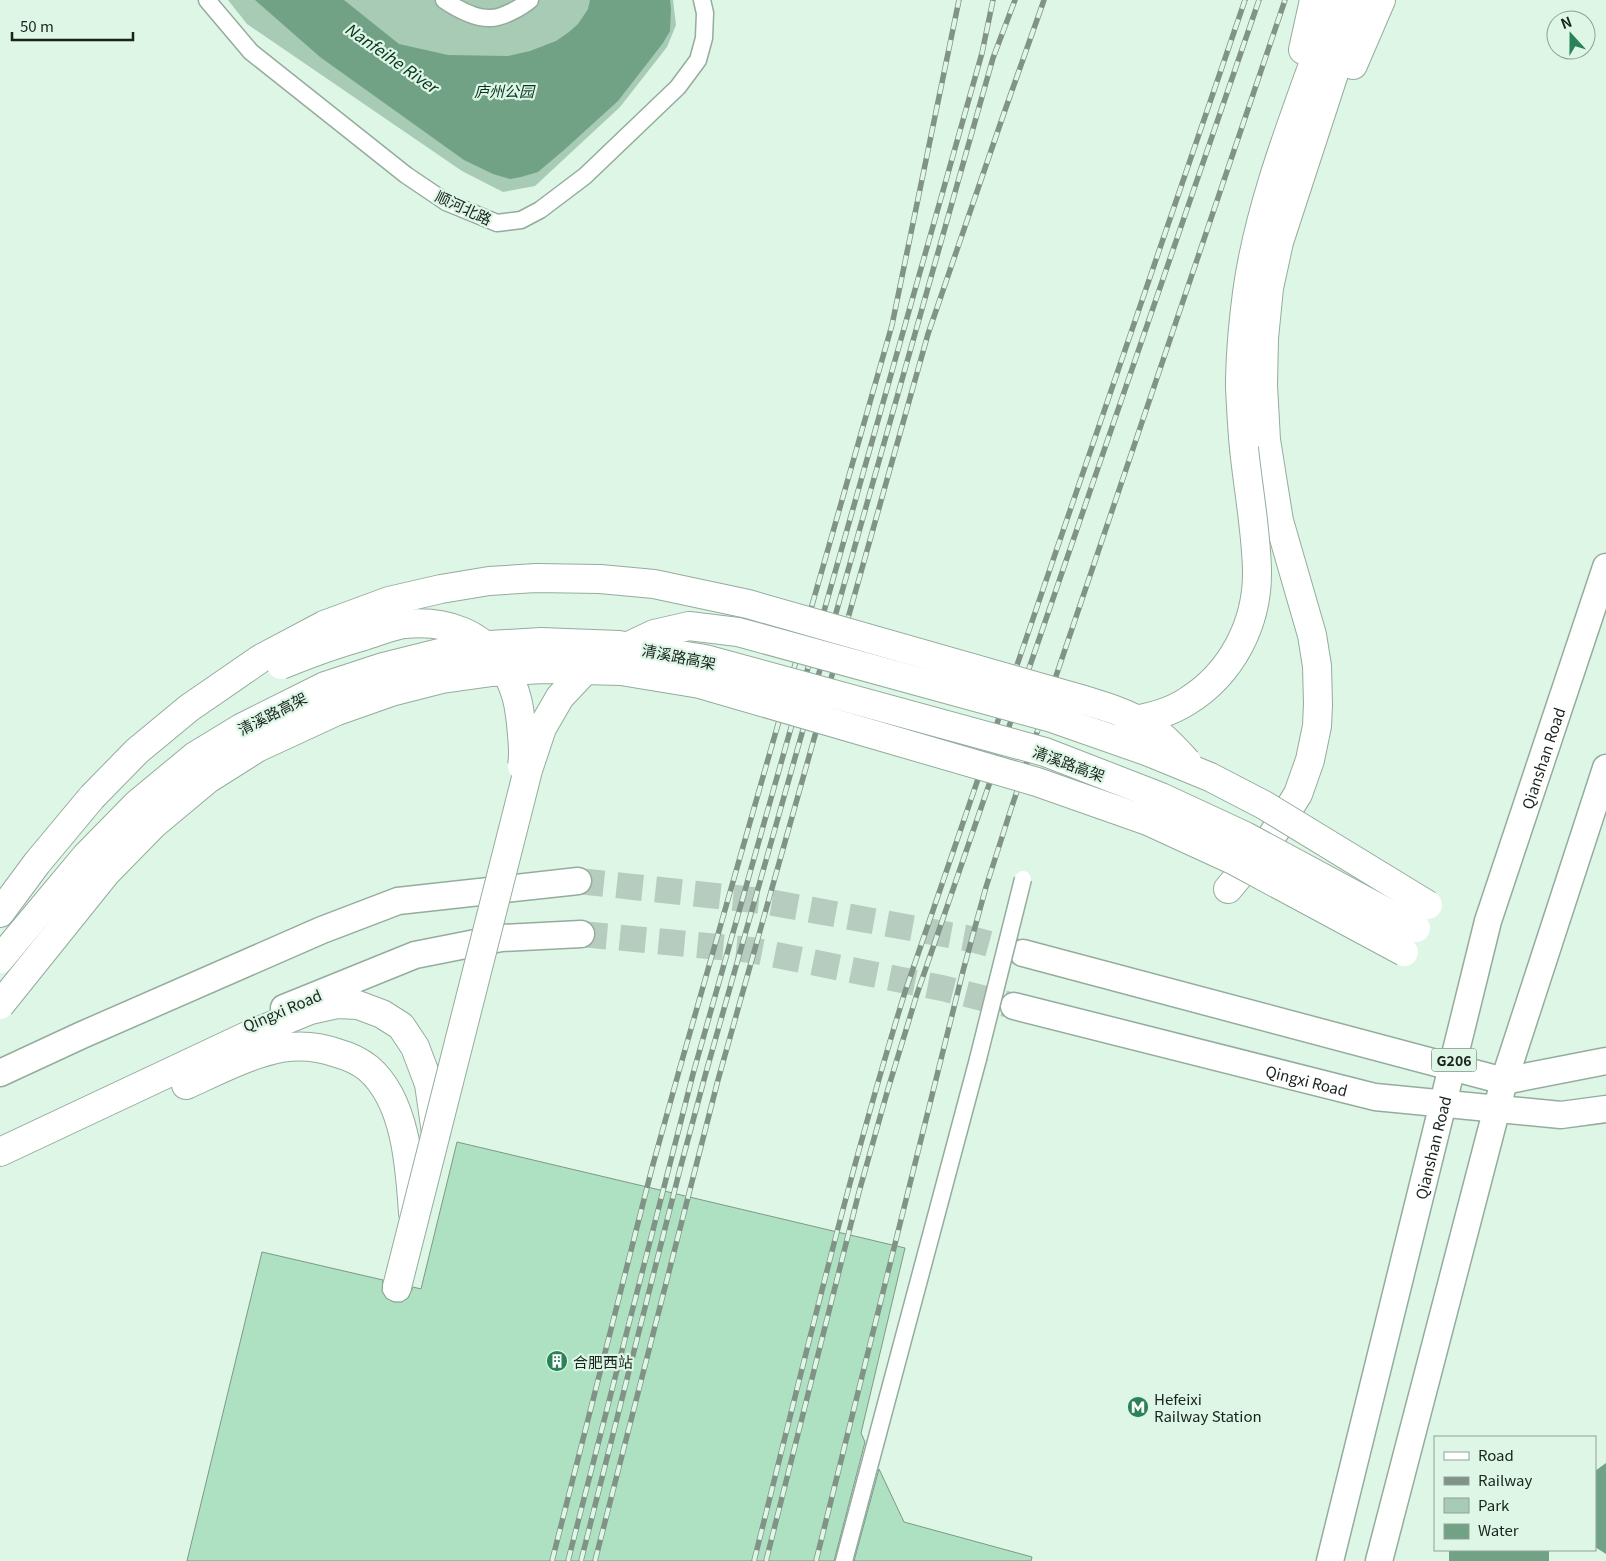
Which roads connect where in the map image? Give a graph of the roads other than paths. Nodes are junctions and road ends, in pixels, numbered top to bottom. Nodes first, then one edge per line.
1 (208, 0) edge
2 (444, 0) edge
3 (530, 0) edge
4 (702, 0) edge
5 (1314, 0) edge
6 (1336, 0) edge
7 (1358, 0) edge
8 (1381, 0) edge
9 (1287, 181) junction
10 (1606, 567) edge
11 (189, 708) junction
12 (1052, 718) junction
13 (1606, 768) edge
14 (1023, 879) dead end
15 (578, 881) tunnel mouth
16 (495, 899) junction
17 (0, 913) edge
18 (581, 934) tunnel mouth
19 (1404, 952) dead end
20 (1023, 953) tunnel mouth
21 (0, 959) edge
22 (0, 1005) edge
23 (1014, 1006) tunnel mouth
24 (1606, 1061) edge
25 (1452, 1067) junction
26 (0, 1073) edge
27 (1504, 1081) junction
28 (1443, 1103) junction
29 (1496, 1109) junction
30 (1606, 1109) edge
31 (436, 1133) junction
32 (7, 1145) edge
33 (414, 1222) junction
34 (844, 1561) edge
35 (1330, 1561) edge
36 (1380, 1561) edge

1 - 4 street, 顺河北路
2 - 3 street
5 - 9 highway
6 - 9 highway
7 - 9 highway
8 - 9 highway
9 - 11 highway, bridge
9 - 12 highway, bridge
10 - 25 main road, Qianshan Road / G206
11 - 16 highway, bridge
11 - 17 highway, bridge
12 - 16 highway, bridge
12 - 21 highway, 清溪路高架, bridge
13 - 27 main road
14 - 34 street, bridge
15 - 26 main road
16 - 31 highway, bridge
16 - 33 highway, bridge
18 - 32 main road, Qingxi Road
19 - 22 highway, 清溪路高架, bridge
20 - 25 main road
23 - 28 main road, Qingxi Road
24 - 27 main road
25 - 27 main road
25 - 28 main road, Qianshan Road / G206
27 - 29 main road
28 - 29 main road, Qingxi Road
28 - 35 main road, Qianshan Road / G206
29 - 30 main road, Qingxi Road
29 - 36 main road
31 - 32 highway
31 - 33 highway, bridge
32 - 33 highway, bridge

